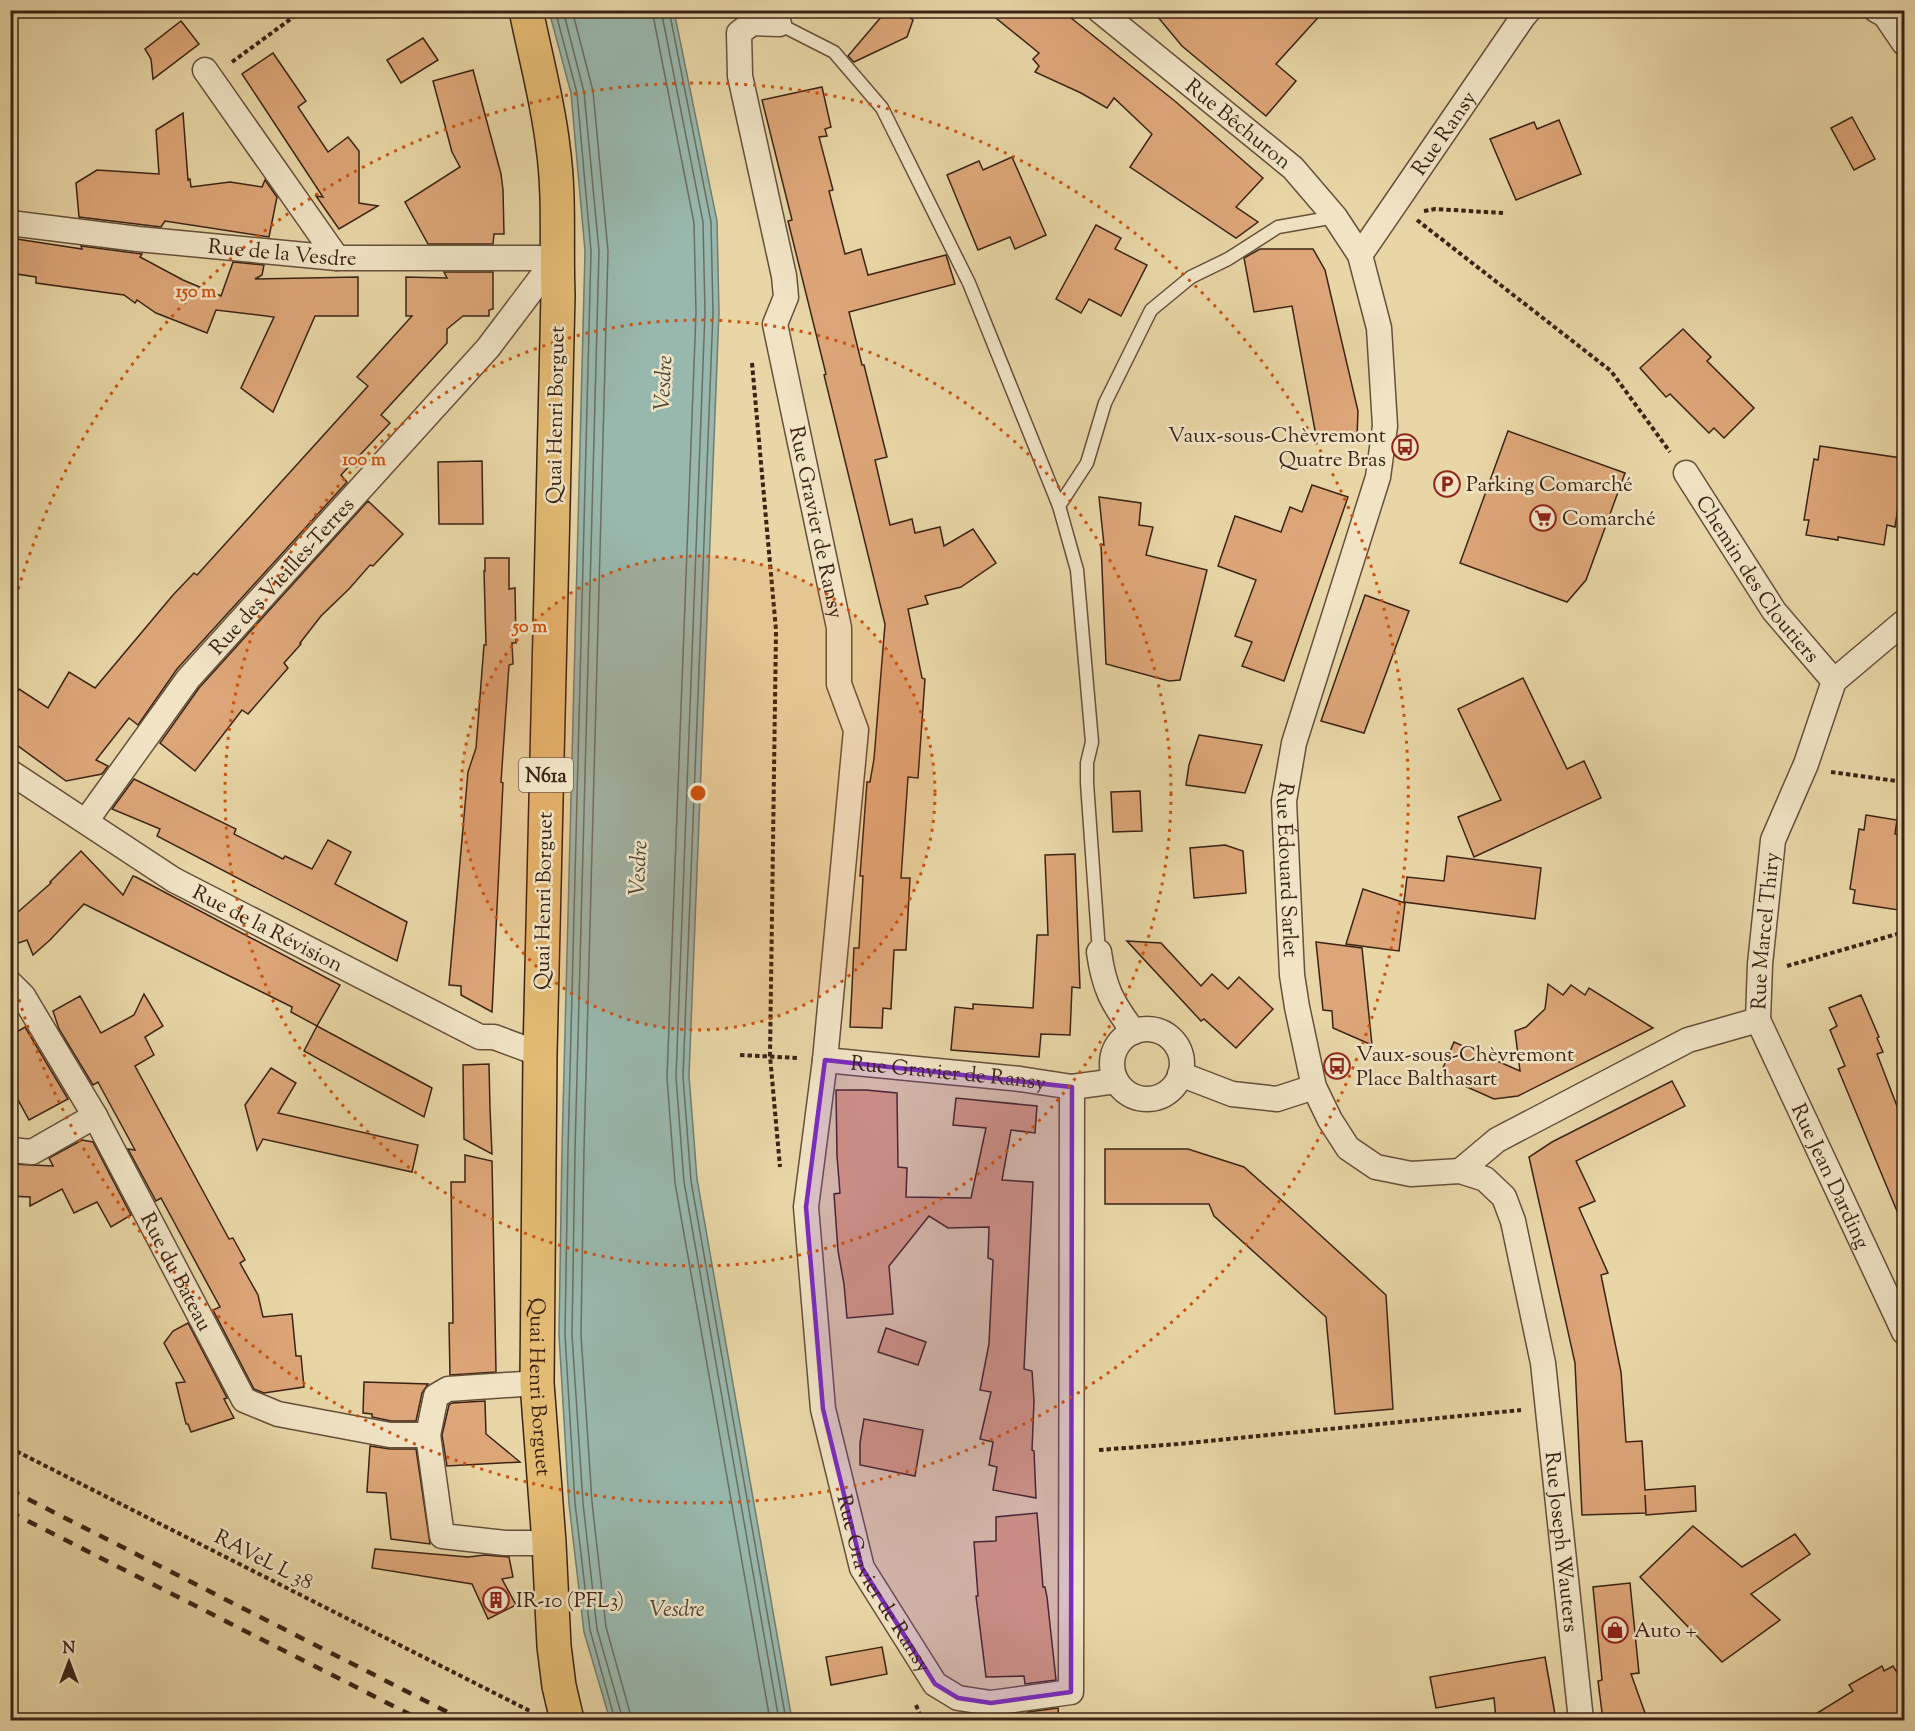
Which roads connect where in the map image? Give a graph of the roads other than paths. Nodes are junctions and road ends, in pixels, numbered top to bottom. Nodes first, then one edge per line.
1 (526, 10) edge
2 (1099, 10) edge
3 (1529, 10) edge
4 (1876, 10) edge
5 (779, 24) joint
6 (1905, 43) edge
7 (209, 76) road end
8 (1335, 217) junction
9 (10, 223) edge
10 (1360, 255) junction
11 (337, 258) junction
12 (556, 258) junction
13 (1686, 473) road end
14 (1059, 506) junction
15 (1905, 622) edge
16 (1834, 681) junction
17 (10, 772) edge
18 (86, 821) junction
19 (1099, 952) joint
20 (10, 983) edge
21 (1758, 1020) junction
22 (1134, 1032) junction
23 (540, 1054) junction
24 (825, 1060) junction
25 (1180, 1074) junction
26 (1116, 1081) junction
27 (1072, 1087) junction
28 (1314, 1087) junction
29 (94, 1116) junction
30 (10, 1150) edge
31 (1460, 1171) junction
32 (1905, 1332) edge
33 (1543, 1363) joint
34 (537, 1383) junction
35 (428, 1435) junction
36 (549, 1543) junction
37 (553, 1718) edge
38 (1581, 1720) edge

1 - 12 main road, Quai Henri Borguet / N61a
2 - 8 street, Rue Bêchuron
3 - 10 street, Rue Ransy
4 - 6 street
5 - 14 lane
5 - 24 street, Rue Gravier de Ransy
7 - 11 street
8 - 10 street, Rue Bêchuron
8 - 14 lane
9 - 11 street, Rue de la Vesdre
10 - 28 street, Rue Édouard Sarlet
11 - 12 street, Rue de la Vesdre
12 - 18 street, Rue des Vieilles-Terres
12 - 23 main road, Quai Henri Borguet / N61a
13 - 16 street, Chemin des Cloutiers
14 - 19 lane
15 - 16 street
16 - 21 street, Rue Marcel Thiry
17 - 18 street, Rue de la Révision
18 - 23 street, Rue de la Révision
19 - 22 street
20 - 29 street, Rue du Bateau
21 - 31 street, Rue Marcel Thiry
21 - 32 street, Rue Jean Darding
22 - 25 street
22 - 26 street
23 - 34 main road, Quai Henri Borguet / N61a
24 - 27 street, Rue Gravier de Ransy
24 - 27 street, Rue Gravier de Ransy
25 - 26 street
25 - 28 street
26 - 27 street, Rue Gravier de Ransy
28 - 31 street, Rue Édouard Sarlet
29 - 30 street
29 - 35 street, Rue du Bateau
31 - 33 street, Rue Édouard Sarlet
33 - 38 street, Rue Joseph Wauters
34 - 35 street
34 - 36 main road, Quai Henri Borguet / N61a
35 - 36 street
36 - 37 main road, Quai Henri Borguet / N61a

